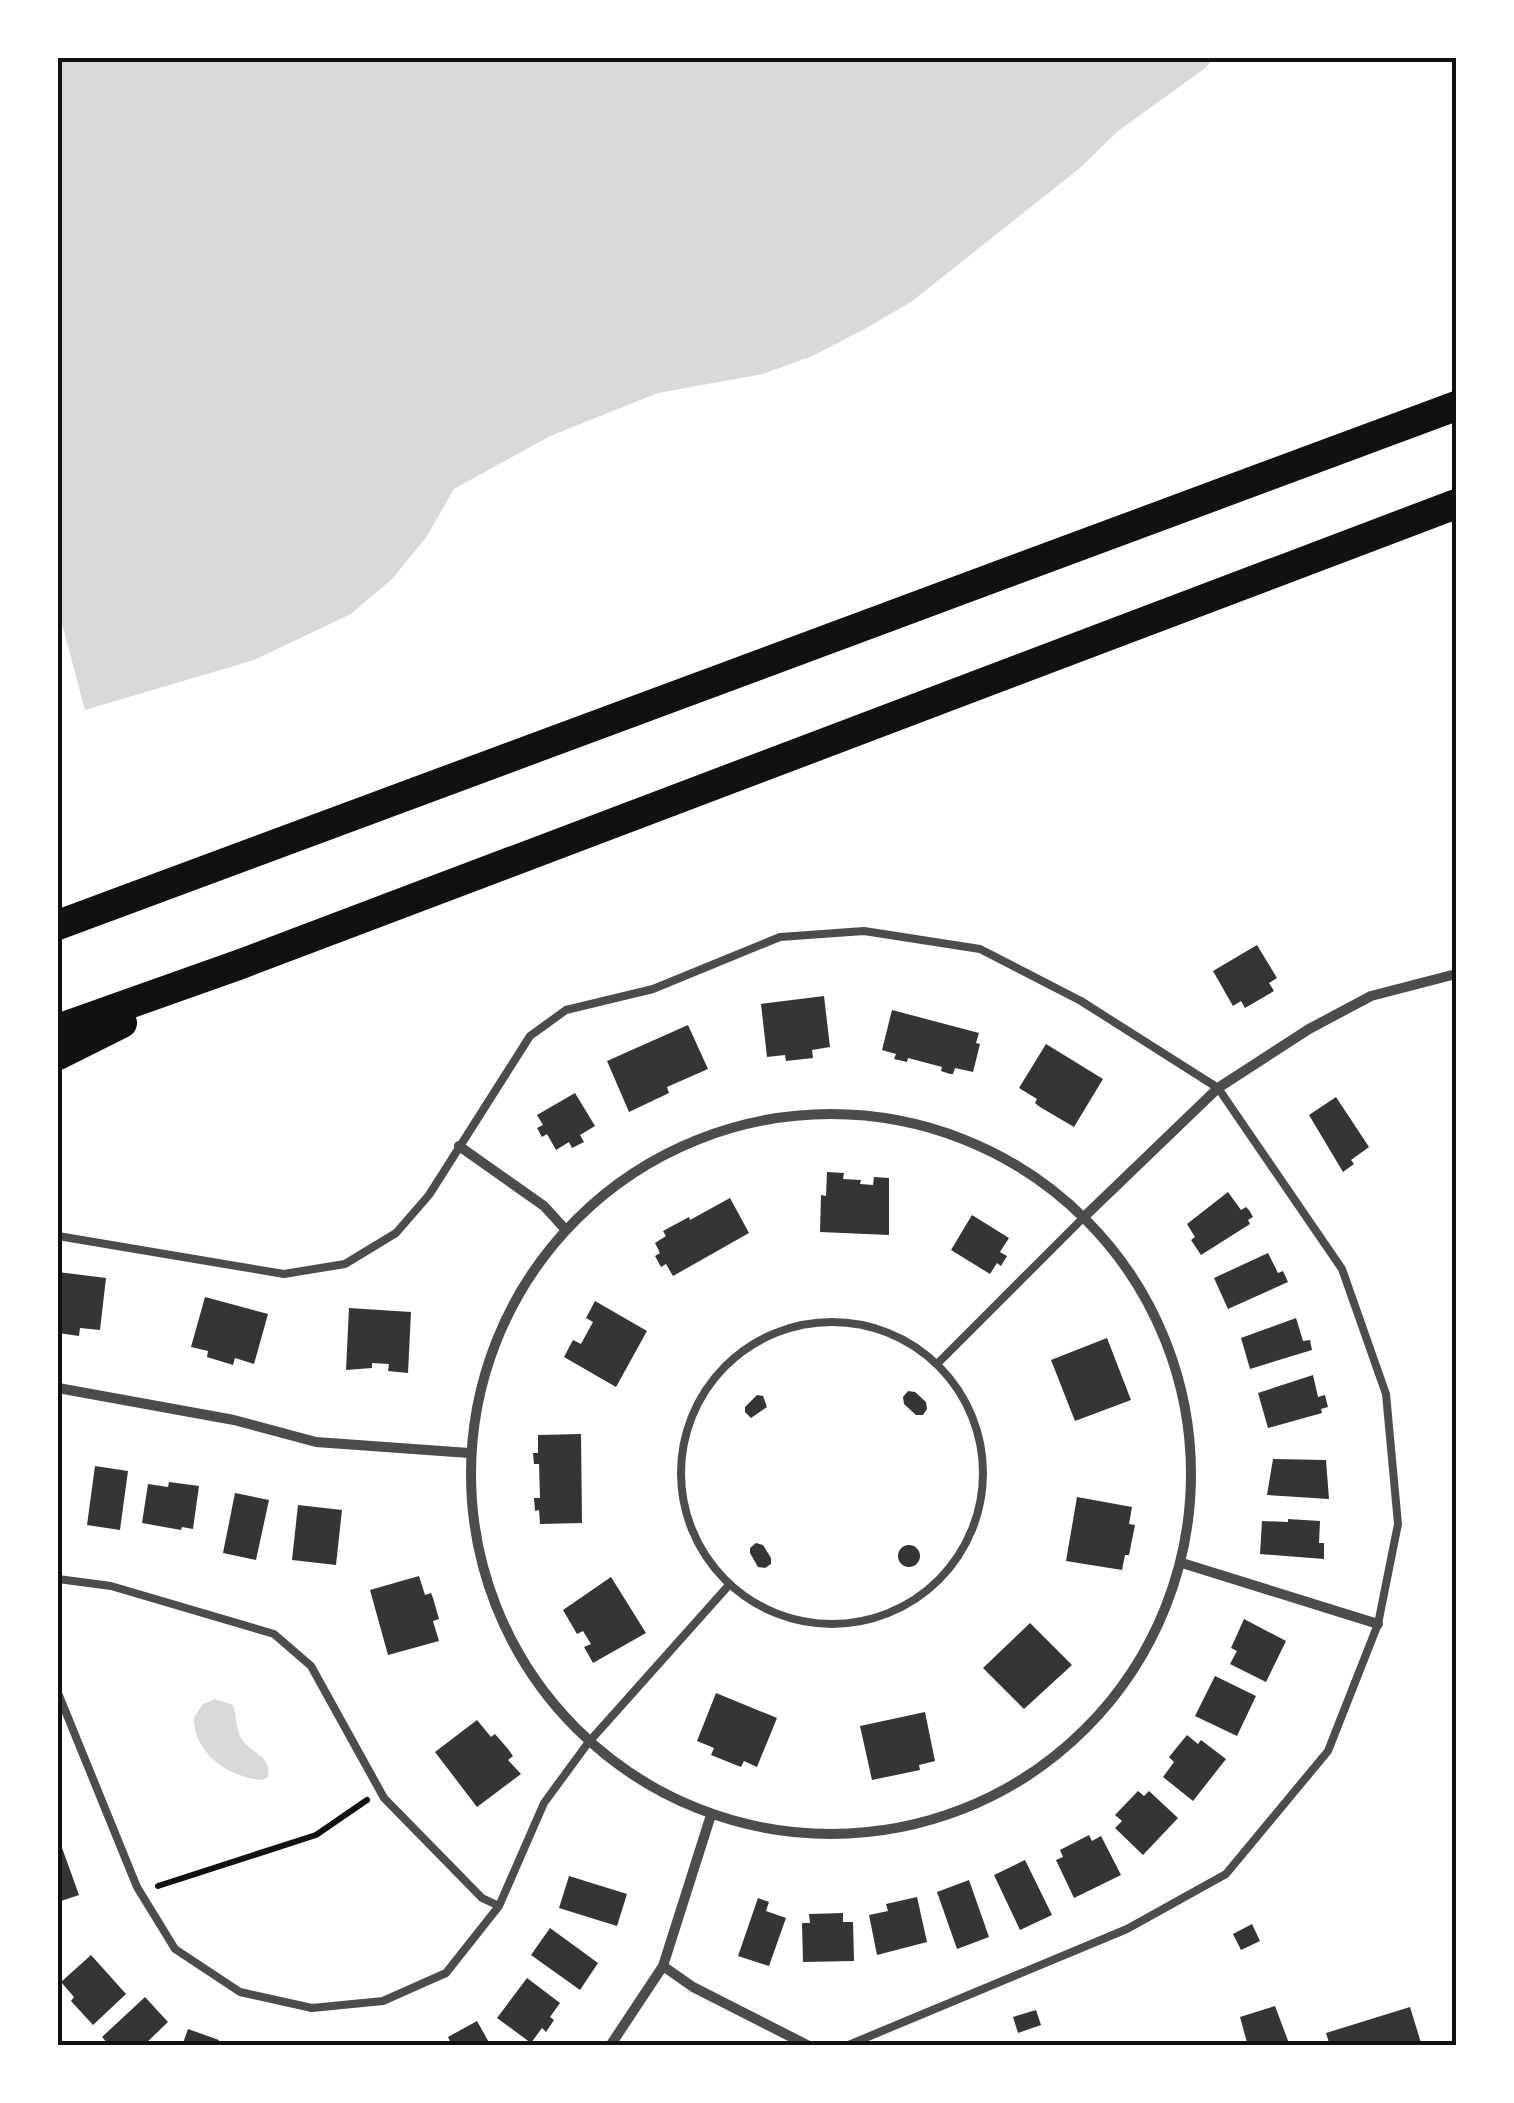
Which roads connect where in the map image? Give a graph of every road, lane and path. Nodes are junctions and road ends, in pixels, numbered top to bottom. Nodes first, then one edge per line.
1 (1456, 406) edge
2 (1456, 504) edge
3 (123, 898) junction
4 (58, 916) edge
5 (58, 925) edge
6 (241, 964) junction
7 (1456, 974) edge
8 (58, 1029) edge
9 (58, 1055) edge
10 (1218, 1088) junction
11 (459, 1146) junction
12 (1085, 1216) junction
13 (565, 1229) junction
14 (58, 1236) edge
15 (938, 1363) junction
16 (58, 1388) edge
17 (469, 1453) junction
18 (1182, 1563) junction
19 (58, 1579) edge
20 (729, 1585) junction
21 (1378, 1624) junction
22 (58, 1693) edge
23 (588, 1744) junction
24 (381, 1793) junction
25 (711, 1816) junction
26 (136, 1887) junction
27 (498, 1906) junction
28 (662, 1966) junction
29 (610, 2046) edge
30 (809, 2046) edge
31 (846, 2046) edge

1 - 3 highway
2 - 6 highway
3 - 4 highway
3 - 5 highway
6 - 8 highway
6 - 9 highway
7 - 10 street
10 - 11 lane
10 - 12 street
10 - 21 lane
11 - 13 street
11 - 14 lane
12 - 13 street
12 - 15 lane
12 - 18 street
13 - 17 street
15 - 20 lane
15 - 20 lane
16 - 17 street
17 - 23 street
18 - 21 street
18 - 25 street
19 - 24 lane
20 - 23 lane
21 - 31 lane
22 - 26 lane
23 - 25 street
23 - 27 lane
24 - 26 path
24 - 27 lane
25 - 28 street
26 - 27 lane
28 - 29 street
28 - 30 street

